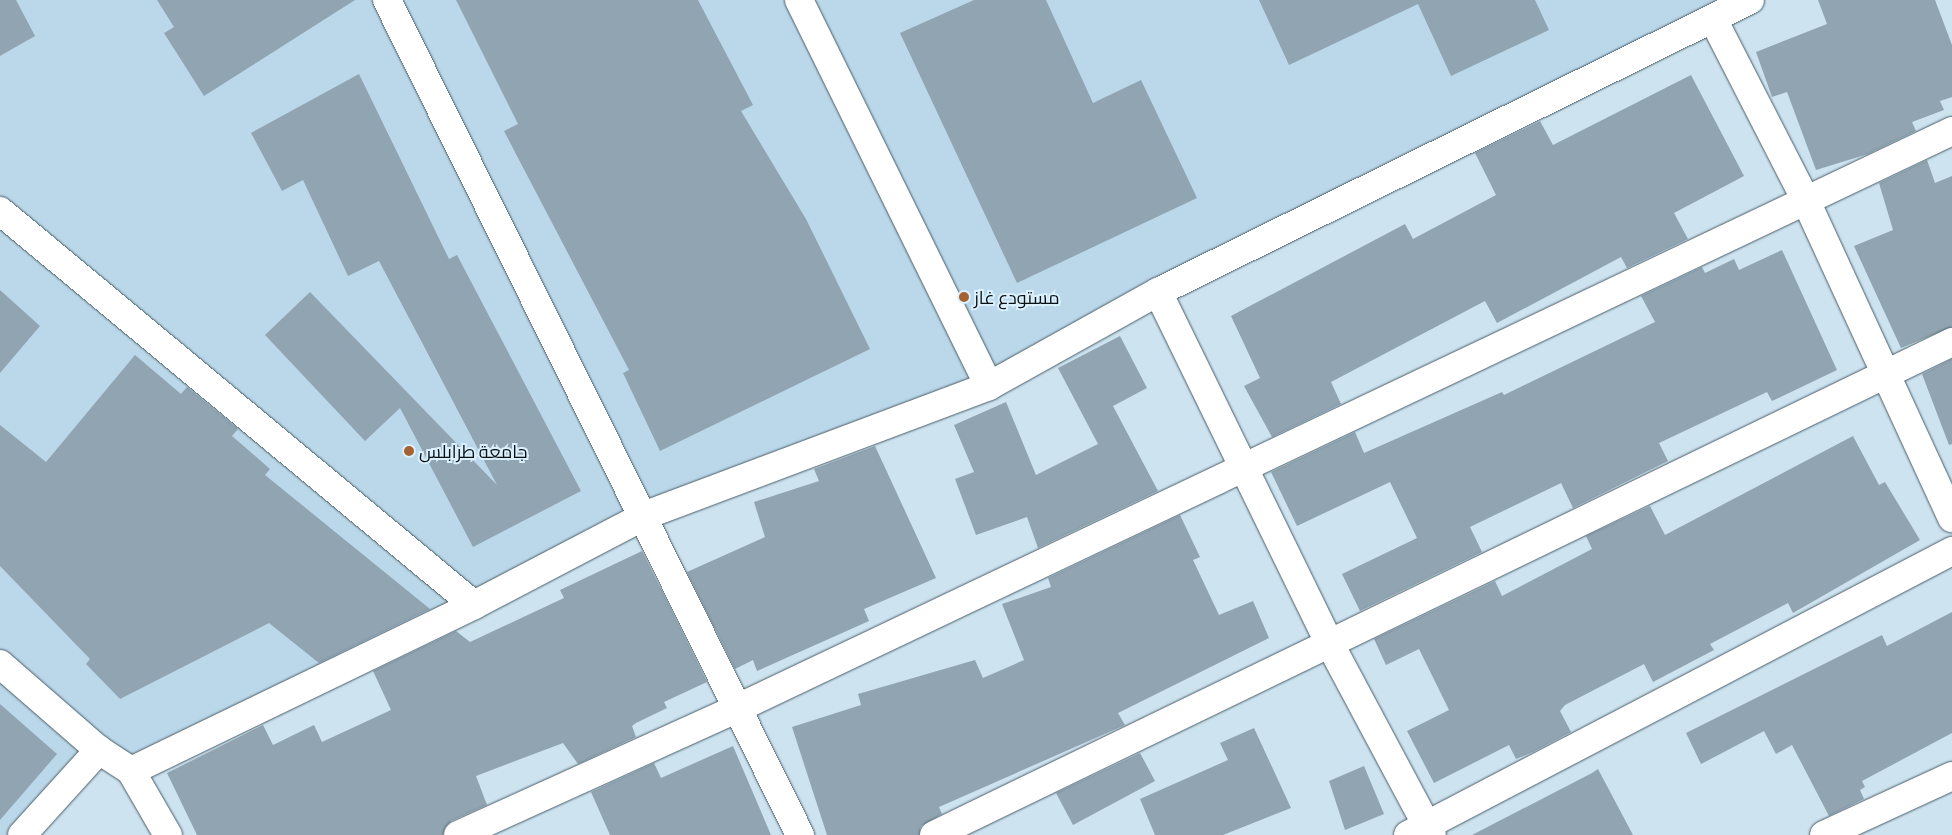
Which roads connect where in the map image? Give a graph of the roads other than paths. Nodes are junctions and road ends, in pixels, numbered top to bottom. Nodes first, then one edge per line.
1 (386, 0) edge
2 (799, 0) edge
3 (1750, 0) edge
4 (1713, 19) junction
5 (1952, 131) edge
6 (1807, 203) junction
7 (0, 210) edge
8 (1158, 292) junction
9 (1952, 342) edge
10 (1885, 376) junction
11 (989, 386) junction
12 (1243, 466) junction
13 (646, 515) junction
14 (1952, 518) edge
15 (1952, 552) edge
16 (474, 605) junction
17 (1331, 646) junction
18 (0, 664) edge
19 (738, 708) junction
20 (99, 750) junction
21 (131, 771) junction
22 (1952, 776) edge
23 (1422, 832) edge
24 (22, 835) edge
25 (168, 835) edge
26 (458, 835) edge
27 (800, 835) edge
28 (934, 835) edge
29 (1824, 835) edge

1 - 13 street
2 - 11 street
3 - 4 street
4 - 6 street
4 - 8 street
5 - 6 street
6 - 10 street
6 - 12 street
7 - 16 street
8 - 11 street
8 - 12 street
9 - 10 street
10 - 14 street
10 - 17 street
11 - 13 street
12 - 17 street
12 - 19 street
13 - 16 street
13 - 19 street
15 - 23 street
16 - 21 street
17 - 23 street
17 - 28 street
18 - 20 street
19 - 26 street
19 - 27 street
20 - 21 street
20 - 24 street
21 - 25 street
22 - 29 street

